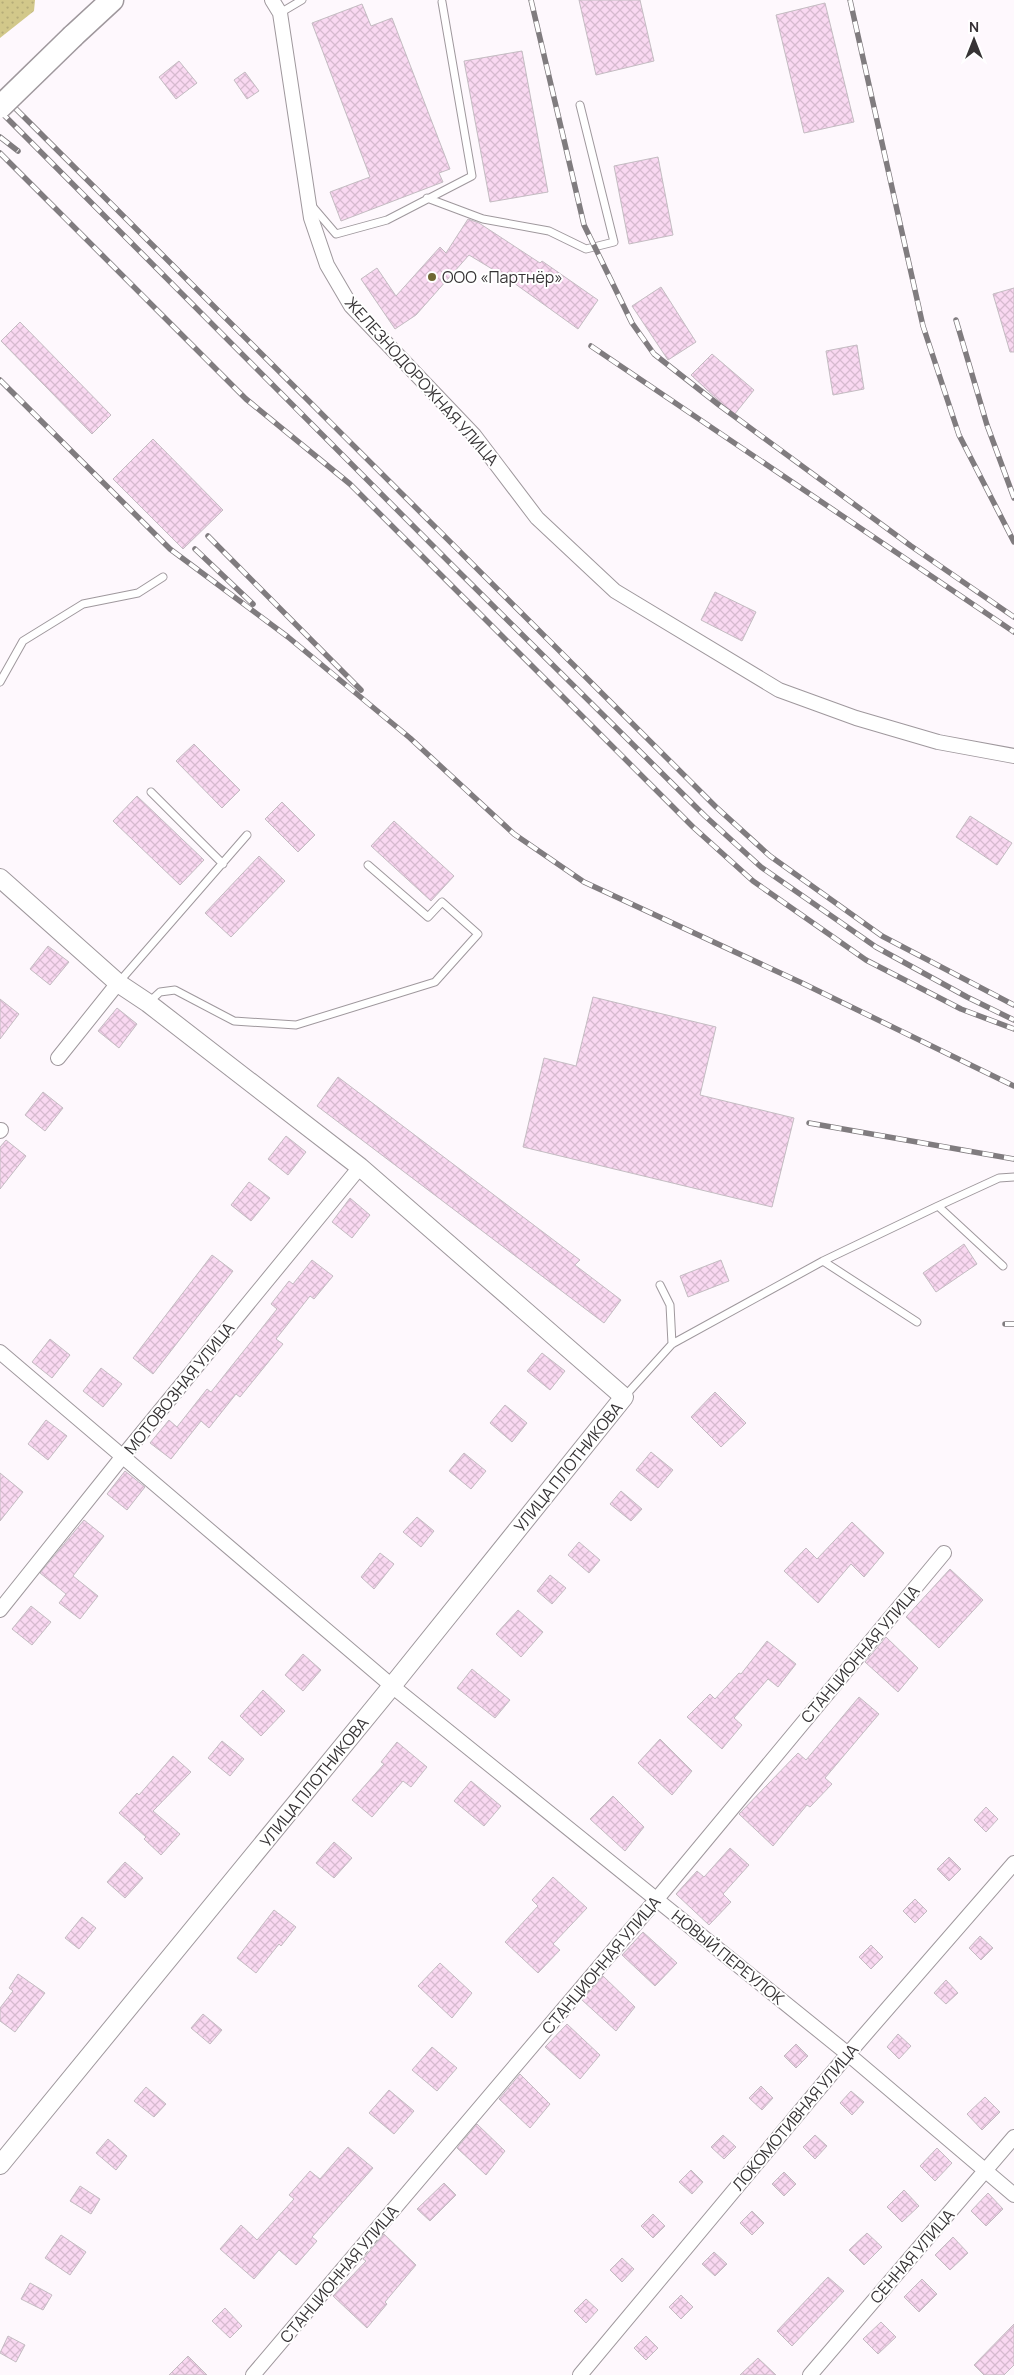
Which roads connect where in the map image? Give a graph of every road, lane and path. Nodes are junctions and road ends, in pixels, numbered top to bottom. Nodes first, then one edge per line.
1 (112, 0) edge
2 (272, 0) edge
3 (302, 0) edge
4 (442, 2) dead end
5 (280, 13) junction
6 (580, 105) dead end
7 (0, 106) edge
8 (427, 198) junction
9 (308, 202) junction
10 (163, 577) dead end
11 (0, 682) edge
12 (1014, 756) edge
13 (151, 792) dead end
14 (247, 835) dead end
15 (222, 864) junction
16 (368, 865) dead end
17 (0, 878) edge
18 (118, 983) junction
19 (148, 1003) junction
20 (58, 1058) dead end
21 (360, 1167) junction
22 (1014, 1177) edge
23 (938, 1206) junction
24 (823, 1261) junction
25 (1003, 1266) dead end
26 (660, 1285) dead end
27 (918, 1322) dead end
28 (672, 1344) junction
29 (0, 1352) edge
30 (624, 1397) junction
31 (122, 1456) junction
32 (944, 1553) dead end
33 (0, 1610) edge
34 (392, 1686) junction
35 (1014, 1863) edge
36 (656, 1900) junction
37 (848, 2054) junction
38 (1014, 2138) edge
39 (0, 2165) edge
40 (985, 2172) junction
41 (1014, 2195) edge
42 (253, 2375) edge
43 (580, 2375) edge
44 (810, 2375) edge

1 - 7 main road, bridge
2 - 5 street, ЖЕЛЕЗНОДОРОЖНАЯ УЛИЦА
3 - 5 lane
4 - 8 lane
5 - 9 street, ЖЕЛЕЗНОДОРОЖНАЯ УЛИЦА
6 - 8 lane
8 - 9 lane
9 - 12 street, ЖЕЛЕЗНОДОРОЖНАЯ УЛИЦА
10 - 11 lane
13 - 15 lane
14 - 15 lane
15 - 18 lane
16 - 19 lane
17 - 18 street
18 - 19 street
18 - 20 street
19 - 21 street
21 - 30 street
21 - 31 street, МОТОВОЗНАЯ УЛИЦА
22 - 23 lane
23 - 24 lane
23 - 25 lane
24 - 27 lane
24 - 28 lane
26 - 28 lane
28 - 30 lane
29 - 31 street, НОВЫЙ ПЕРЕУЛОК
30 - 34 street, УЛИЦА ПЛОТНИКОВА
31 - 33 street, МОТОВОЗНАЯ УЛИЦА
31 - 34 street, НОВЫЙ ПЕРЕУЛОК
32 - 36 street, СТАНЦИОННАЯ УЛИЦА
34 - 36 street, НОВЫЙ ПЕРЕУЛОК
34 - 39 street, УЛИЦА ПЛОТНИКОВА
35 - 37 street, ЛОКОМОТИВНАЯ УЛИЦА
36 - 37 street, НОВЫЙ ПЕРЕУЛОК
36 - 42 street, СТАНЦИОННАЯ УЛИЦА
37 - 40 street, НОВЫЙ ПЕРЕУЛОК
37 - 43 street, ЛОКОМОТИВНАЯ УЛИЦА
38 - 40 street, СЕННАЯ УЛИЦА
40 - 41 street, НОВЫЙ ПЕРЕУЛОК
40 - 44 street, СЕННАЯ УЛИЦА

